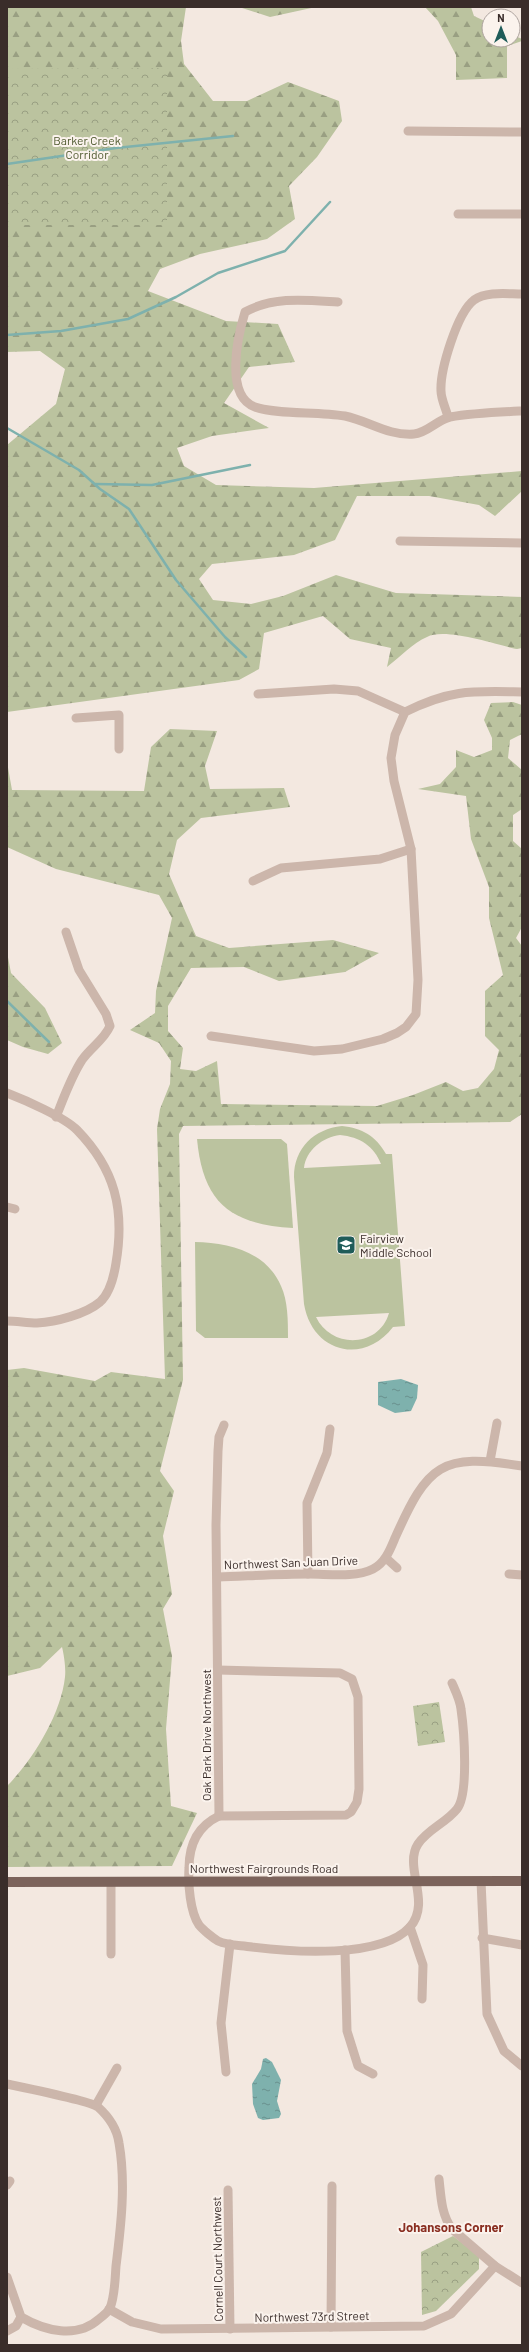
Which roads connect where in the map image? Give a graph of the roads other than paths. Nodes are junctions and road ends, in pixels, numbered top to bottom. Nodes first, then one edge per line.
1 (408, 131) dead end
2 (522, 132) edge
3 (458, 214) dead end
4 (522, 214) edge
5 (522, 294) edge
6 (338, 302) dead end
7 (518, 412) edge
8 (448, 417) junction
9 (400, 542) dead end
10 (522, 543) edge
11 (522, 692) edge
12 (258, 694) dead end
13 (406, 712) junction
14 (76, 718) dead end
15 (119, 749) dead end
16 (410, 849) junction
17 (252, 881) dead end
18 (66, 932) dead end
19 (211, 1036) dead end
20 (7, 1093) edge
21 (56, 1117) junction
22 (7, 1321) edge
23 (497, 1423) dead end
24 (224, 1425) dead end
25 (330, 1429) dead end
26 (490, 1461) junction
27 (522, 1466) edge
28 (386, 1558) junction
29 (397, 1568) dead end
30 (308, 1574) junction
31 (509, 1574) dead end
32 (522, 1575) edge
33 (218, 1577) junction
34 (218, 1670) junction
35 (452, 1683) dead end
36 (219, 1816) junction
37 (189, 1881) junction
38 (417, 1881) junction
39 (481, 1881) junction
40 (522, 1881) edge
41 (7, 1882) edge
42 (111, 1882) junction
43 (410, 1927) junction
44 (482, 1938) junction
45 (230, 1944) junction
46 (522, 1945) edge
47 (345, 1950) junction
48 (111, 1954) dead end
49 (422, 1999) dead end
50 (522, 2066) edge
51 (117, 2068) dead end
52 (226, 2072) dead end
53 (373, 2074) dead end
54 (7, 2084) edge
55 (96, 2105) junction
56 (439, 2179) dead end
57 (332, 2186) dead end
58 (228, 2190) dead end
59 (495, 2266) junction
60 (7, 2277) edge
61 (522, 2283) edge
62 (109, 2309) junction
63 (21, 2317) junction
64 (331, 2327) junction
65 (230, 2329) junction
66 (7, 2331) edge

1 - 2 street
3 - 4 street
5 - 8 street
6 - 8 street
7 - 8 street
9 - 10 street
11 - 13 street
12 - 13 street
13 - 16 street
14 - 15 street
16 - 17 street
16 - 19 street
18 - 21 street
20 - 21 street
21 - 22 street
23 - 26 street
24 - 33 street, Oak Park Drive Northwest
25 - 30 street
26 - 27 street
26 - 28 street
28 - 29 street
28 - 30 street, Northwest San Juan Drive
30 - 33 street, Northwest San Juan Drive
31 - 32 street
33 - 34 street, Oak Park Drive Northwest
34 - 36 street, Oak Park Drive Northwest
34 - 36 street
35 - 38 street
36 - 37 street, Oak Park Drive Northwest
37 - 38 main road, Northwest Fairgrounds Road
37 - 42 main road, Northwest Fairgrounds Road
37 - 45 street, Oak Park Drive Northwest
38 - 39 main road, Northwest Fairgrounds Road
38 - 43 street
39 - 40 main road, Northwest Fairgrounds Road
39 - 44 street
41 - 42 main road, Northwest Fairgrounds Road
42 - 48 street
43 - 47 street, Oak Park Drive Northwest
43 - 49 street
44 - 46 street
44 - 50 street
45 - 47 street, Oak Park Drive Northwest
45 - 52 street
47 - 53 street
51 - 55 street
54 - 55 street
55 - 62 street
56 - 59 street
57 - 64 street
58 - 65 street, Cornell Court Northwest
59 - 61 street
59 - 64 street, Northwest 73rd Street
60 - 63 street
62 - 63 street
62 - 65 street, Northwest 73rd Street
63 - 66 street
64 - 65 street, Northwest 73rd Street

